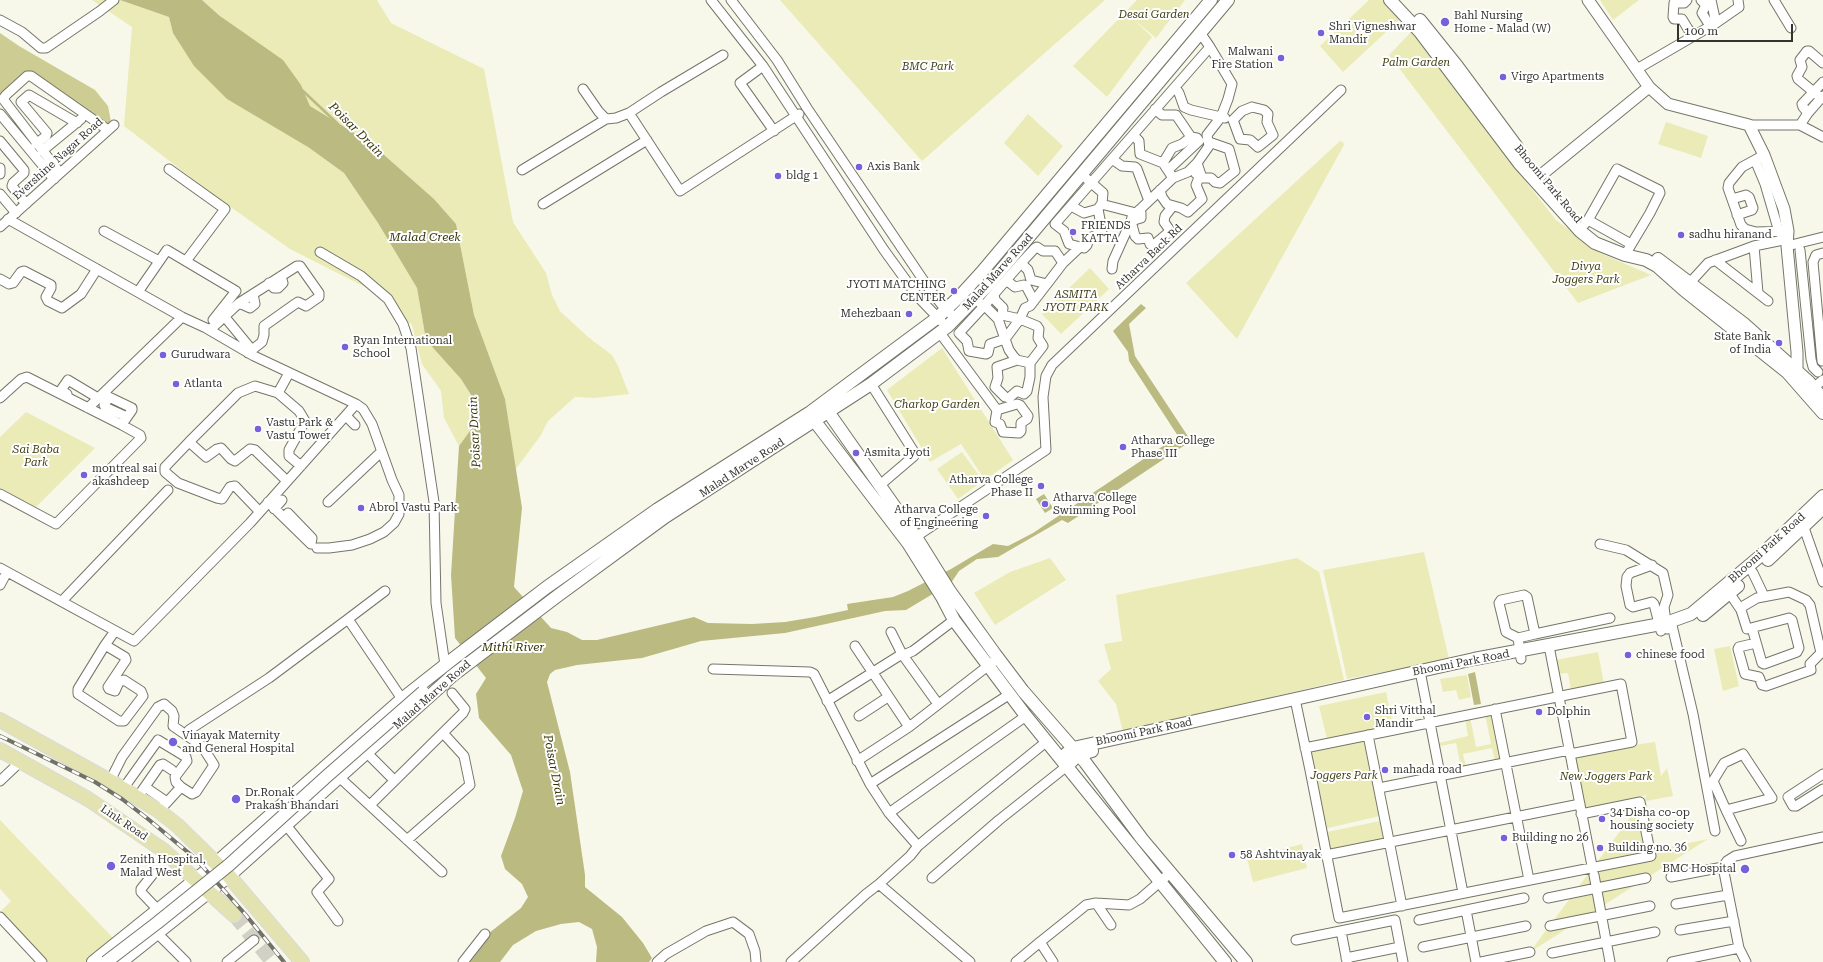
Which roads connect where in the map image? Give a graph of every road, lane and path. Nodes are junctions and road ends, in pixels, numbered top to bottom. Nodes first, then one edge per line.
1 (114, 0) edge
2 (711, 0) edge
3 (730, 0) edge
4 (1211, 0) edge
5 (1228, 0) edge
6 (1390, 0) edge
7 (1588, 0) edge
8 (1687, 0) edge
9 (1701, 0) edge
10 (1711, 0) edge
11 (1738, 0) edge
12 (1774, 0) edge
13 (1404, 6) edge
14 (1200, 12) junction
15 (0, 20) edge
16 (1210, 22) junction
17 (1713, 24) junction
18 (1791, 28) dead end
19 (1201, 34) junction
20 (1694, 35) junction
21 (1210, 47) junction
22 (723, 55) dead end
23 (1823, 63) edge
24 (763, 66) junction
25 (1637, 69) junction
26 (1175, 87) junction
27 (1649, 87) junction
28 (583, 89) dead end
29 (1341, 90) dead end
30 (1818, 93) edge
31 (807, 108) junction
32 (1155, 109) junction
33 (629, 113) junction
34 (0, 114) edge
35 (87, 114) junction
36 (795, 116) junction
37 (1221, 117) junction
38 (606, 119) junction
39 (1233, 120) junction
40 (77, 123) junction
41 (1748, 125) junction
42 (1800, 125) junction
43 (821, 129) junction
44 (774, 131) junction
45 (1133, 135) junction
46 (808, 136) junction
47 (1191, 137) junction
48 (1823, 137) edge
49 (1240, 139) junction
50 (647, 140) junction
51 (0, 141) edge
52 (1209, 142) junction
53 (39, 148) junction
54 (1229, 150) junction
55 (1760, 157) junction
56 (1112, 159) junction
57 (844, 163) junction
58 (1197, 163) junction
59 (1166, 166) junction
60 (0, 168) edge
61 (169, 169) dead end
62 (522, 170) dead end
63 (832, 172) junction
64 (1188, 172) junction
65 (0, 174) edge
66 (1082, 174) junction
67 (1200, 175) junction
68 (57, 176) junction
69 (1173, 178) junction
70 (1537, 179) junction
71 (1092, 182) junction
72 (1160, 190) junction
73 (16, 192) junction
74 (1732, 199) junction
75 (2, 200) edge
76 (1149, 200) junction
77 (26, 204) junction
78 (543, 204) dead end
79 (1071, 206) junction
80 (1100, 206) junction
81 (1172, 206) junction
82 (16, 213) junction
83 (1135, 214) junction
84 (1737, 215) junction
85 (8, 220) junction
86 (1584, 226) junction
87 (0, 227) edge
88 (104, 231) dead end
89 (1823, 237) edge
90 (1786, 240) junction
91 (1066, 241) junction
92 (1754, 246) junction
93 (1080, 247) junction
94 (1628, 249) junction
95 (1055, 251) junction
96 (320, 252) dead end
97 (1823, 253) edge
98 (1715, 260) junction
99 (159, 261) junction
100 (186, 261) junction
101 (1021, 263) junction
102 (1063, 264) junction
103 (97, 269) junction
104 (1112, 269) dead end
105 (0, 279) edge
106 (1006, 280) junction
107 (1048, 284) junction
108 (1687, 287) junction
109 (138, 292) junction
110 (1758, 293) junction
111 (994, 294) junction
112 (1034, 301) junction
113 (1768, 301) dead end
114 (979, 302) junction
115 (942, 314) junction
116 (224, 316) junction
117 (182, 317) junction
118 (956, 318) junction
119 (1020, 320) junction
120 (208, 329) junction
121 (944, 330) junction
122 (959, 334) junction
123 (1005, 339) junction
124 (948, 344) junction
125 (250, 352) junction
126 (1017, 360) junction
127 (1030, 363) junction
128 (289, 373) junction
129 (1811, 379) edge
130 (871, 384) junction
131 (278, 393) junction
132 (1003, 395) junction
133 (0, 398) edge
134 (72, 398) junction
135 (1823, 399) edge
136 (100, 403) junction
137 (356, 404) junction
138 (88, 408) junction
139 (825, 408) junction
140 (1823, 413) edge
141 (346, 416) junction
142 (812, 417) junction
143 (124, 421) junction
144 (355, 425) dead end
145 (189, 442) junction
146 (381, 452) junction
147 (301, 466) junction
148 (287, 481) junction
149 (880, 485) junction
150 (168, 490) dead end
151 (0, 494) edge
152 (1823, 496) edge
153 (328, 502) dead end
154 (271, 506) junction
155 (1823, 508) edge
156 (259, 511) junction
157 (288, 513) dead end
158 (1802, 522) junction
159 (912, 540) junction
160 (1600, 544) dead end
161 (317, 548) dead end
162 (1652, 565) junction
163 (4, 570) edge
164 (1751, 570) junction
165 (1823, 582) edge
166 (0, 585) edge
167 (1727, 589) junction
168 (385, 591) dead end
169 (1668, 595) junction
170 (1764, 596) junction
171 (62, 601) junction
172 (1652, 602) junction
173 (1740, 608) junction
174 (1610, 618) dead end
175 (348, 619) junction
176 (954, 620) junction
177 (1666, 626) junction
178 (1752, 628) junction
179 (115, 631) junction
180 (891, 632) dead end
181 (1535, 634) junction
182 (975, 637) junction
183 (1518, 638) junction
184 (1756, 643) junction
185 (106, 645) junction
186 (855, 646) dead end
187 (1549, 650) junction
188 (902, 654) junction
189 (1521, 655) junction
190 (450, 662) junction
191 (993, 662) junction
192 (713, 669) dead end
193 (872, 672) junction
194 (1421, 675) junction
195 (443, 684) junction
196 (452, 693) dead end
197 (1010, 694) junction
198 (888, 697) junction
199 (1559, 697) junction
200 (402, 699) junction
201 (827, 701) junction
202 (1296, 702) junction
203 (938, 704) junction
204 (1496, 710) junction
205 (859, 716) dead end
206 (1026, 716) junction
207 (0, 720) edge
208 (1430, 723) junction
209 (909, 727) junction
210 (189, 730) dead end
211 (443, 733) junction
212 (1368, 735) junction
213 (1046, 742) junction
214 (1305, 748) junction
215 (0, 750) edge
216 (1076, 751) junction
217 (1570, 752) junction
218 (367, 753) junction
219 (857, 761) junction
220 (20, 762) junction
221 (1064, 762) junction
222 (1506, 763) junction
223 (172, 770) dead end
224 (1823, 774) edge
225 (1440, 776) junction
226 (339, 777) junction
227 (110, 780) junction
228 (394, 780) junction
229 (0, 781) edge
230 (870, 784) junction
231 (181, 787) junction
232 (123, 788) junction
233 (1379, 788) junction
234 (1823, 789) edge
235 (141, 793) junction
236 (1719, 794) junction
237 (1708, 796) junction
238 (1580, 804) junction
239 (370, 805) junction
240 (163, 807) junction
241 (1726, 810) junction
242 (889, 812) junction
243 (1582, 814) junction
244 (1517, 817) junction
245 (286, 825) junction
246 (1450, 830) junction
247 (1716, 831) dead end
248 (1823, 837) edge
249 (407, 840) junction
250 (1741, 841) dead end
251 (1389, 843) junction
252 (918, 846) junction
253 (1326, 855) junction
254 (216, 863) junction
255 (1723, 867) junction
256 (1593, 871) junction
257 (442, 872) dead end
258 (1170, 873) junction
259 (152, 874) dead end
260 (229, 876) junction
261 (1671, 877) dead end
262 (932, 878) dead end
263 (1646, 878) dead end
264 (196, 880) junction
265 (1529, 880) junction
266 (1160, 882) junction
267 (879, 884) junction
268 (1596, 888) junction
269 (211, 892) junction
270 (1463, 894) junction
271 (1728, 895) junction
272 (1524, 898) dead end
273 (1548, 898) dead end
274 (1094, 904) junction
275 (1676, 904) dead end
276 (1402, 906) junction
277 (1650, 906) dead end
278 (158, 910) junction
279 (1466, 910) junction
280 (234, 915) tunnel mouth
281 (1601, 916) junction
282 (0, 917) edge
283 (1419, 920) dead end
284 (338, 921) dead end
285 (1734, 922) junction
286 (1108, 925) dead end
287 (1526, 926) dead end
288 (1550, 926) dead end
289 (1680, 930) dead end
290 (1341, 931) junction
291 (1655, 932) dead end
292 (158, 934) junction
293 (485, 934) dead end
294 (1471, 937) junction
295 (254, 940) dead end
296 (1296, 940) dead end
297 (1040, 942) junction
298 (1607, 942) junction
299 (1400, 947) junction
300 (1423, 947) dead end
301 (1739, 948) junction
302 (1530, 952) dead end
303 (1552, 953) dead end
304 (1241, 960) edge
305 (1347, 960) edge
306 (1685, 961) edge
307 (42, 962) edge
308 (93, 962) edge
309 (106, 962) edge
310 (121, 962) edge
311 (186, 962) edge
312 (227, 962) edge
313 (302, 962) edge
314 (463, 962) edge
315 (657, 962) edge
316 (756, 962) edge
317 (791, 962) edge
318 (970, 962) edge
319 (1016, 962) edge
320 (1053, 962) edge
321 (1225, 962) edge
322 (1403, 962) edge
323 (1476, 962) edge
324 (1481, 962) edge
325 (1610, 962) edge
326 (1672, 962) edge
327 (1746, 962) edge

1 - 15 street
2 - 24 street
3 - 31 street
4 - 14 main road, Malad Marve Road
5 - 16 main road, Malad Marve Road
6 - 13 main road
7 - 25 street
8 - 20 street
9 - 17 street
10 - 17 street
11 - 17 street
12 - 18 street
13 - 70 main road
14 - 16 main road
14 - 115 main road, Malad Marve Road
16 - 19 main road, Malad Marve Road
17 - 20 street
19 - 21 street
19 - 66 main road, Malad Marve Road
20 - 25 street
21 - 26 street
21 - 37 street
22 - 33 street
23 - 30 street
24 - 36 street
24 - 44 street
25 - 27 street
26 - 32 street
26 - 37 street
27 - 41 street
27 - 70 street
28 - 38 street
29 - 159 street, Atharva Back Rd
30 - 42 street
31 - 36 street
31 - 43 street
32 - 45 street
32 - 47 street
33 - 38 street
33 - 50 street
34 - 68 street
35 - 40 street
35 - 53 street
35 - 68 street, Evershine Nagar Road
36 - 44 street
36 - 46 street
37 - 39 street
37 - 52 street
38 - 62 street
39 - 49 street
39 - 49 street
40 - 53 street
40 - 53 street
41 - 42 street
41 - 55 street
42 - 48 street
43 - 46 street
43 - 57 street
44 - 50 street
45 - 56 street
45 - 59 street
46 - 63 street
47 - 59 street
47 - 59 street
49 - 54 street
50 - 78 street
51 - 73 street
52 - 54 street
52 - 58 street
53 - 68 street
54 - 67 street
55 - 74 street
55 - 90 street
56 - 71 street
56 - 76 street
57 - 63 street
57 - 115 street
58 - 64 street
58 - 67 street
59 - 69 street
60 - 65 street
61 - 100 street
63 - 115 street
64 - 67 street
64 - 69 street
66 - 71 street
66 - 114 main road, Malad Marve Road
67 - 81 street
68 - 77 street, Evershine Nagar Road
69 - 72 street
70 - 86 main road
71 - 79 street
71 - 80 street
72 - 76 street
72 - 81 street
73 - 75 street
73 - 77 street
74 - 84 street
74 - 84 street
75 - 82 street
76 - 83 street
77 - 82 street, Evershine Nagar Road
79 - 80 street
79 - 91 street
80 - 83 street
80 - 93 street
81 - 83 street
82 - 85 street, Evershine Nagar Road
83 - 104 street
84 - 90 street
85 - 87 street, Evershine Nagar Road
85 - 103 street
86 - 94 street
86 - 94 main road
86 - 94 street
88 - 99 street
89 - 90 street
90 - 92 street
90 - 129 street
90 - 129 street
91 - 93 street
91 - 95 street
92 - 98 street
92 - 110 street
93 - 102 street
94 - 108 main road
95 - 101 street
95 - 102 street
96 - 190 street
97 - 129 street
98 - 108 street
98 - 110 street
99 - 100 street
99 - 109 street
100 - 120 street
101 - 106 street
101 - 107 street
102 - 107 street
103 - 105 street
103 - 109 street
106 - 111 street
106 - 112 street
107 - 112 street
108 - 129 main road
109 - 117 street
110 - 113 street
111 - 114 street
111 - 119 street
112 - 119 street
114 - 118 main road, Malad Marve Road
114 - 122 street
114 - 123 street
115 - 118 street
115 - 121 street
115 - 139 main road, Malad Marve Road
116 - 120 street
116 - 125 street
116 - 125 street
117 - 120 street
117 - 136 street
118 - 121 main road, Malad Marve Road
119 - 123 street
119 - 127 street
120 - 125 street
121 - 124 street
121 - 130 main road, Malad Marve Road
122 - 123 street
122 - 124 street
123 - 126 street
124 - 132 street
125 - 128 street
126 - 127 street
126 - 132 street
127 - 132 street
128 - 131 street
128 - 137 street
129 - 135 main road
129 - 140 main road
130 - 139 main road, Malad Marve Road
130 - 149 street
131 - 145 street
131 - 147 street
133 - 134 street
134 - 136 street
134 - 136 street
134 - 138 street
136 - 138 street
136 - 138 street
136 - 143 street
136 - 143 street
137 - 141 street
137 - 146 street
139 - 142 main road, Malad Marve Road
139 - 149 main road
141 - 144 street
141 - 147 street
142 - 159 main road
142 - 190 main road, Malad Marve Road
142 - 195 main road, Malad Marve Road
143 - 151 street
145 - 148 street
145 - 156 street
146 - 153 street
146 - 161 street
147 - 148 street
148 - 154 street
149 - 159 main road
150 - 171 street
152 - 158 main road, Bhoomi Park Road
154 - 156 street
154 - 157 street
155 - 158 main road, Bhoomi Park Road
156 - 179 street
158 - 164 main road, Bhoomi Park Road
158 - 165 street
159 - 176 main road
159 - 182 main road
160 - 162 street
162 - 169 street
162 - 172 street
163 - 166 street
163 - 171 street
164 - 167 main road, Bhoomi Park Road
164 - 170 street
167 - 173 street
167 - 177 main road, Bhoomi Park Road
168 - 175 street
169 - 172 street
169 - 177 street
170 - 173 street
170 - 184 street
171 - 179 street
172 - 177 street
173 - 178 street
174 - 181 street
175 - 200 street
175 - 210 street
176 - 182 main road
176 - 188 street
177 - 187 main road, Bhoomi Park Road
177 - 237 street
178 - 184 street
178 - 184 street
179 - 185 street
180 - 188 street
181 - 183 street
181 - 183 street
182 - 191 main road
183 - 189 street
185 - 185 street
186 - 193 street
187 - 189 main road, Bhoomi Park Road
187 - 199 street
188 - 193 street
188 - 203 street
189 - 194 main road, Bhoomi Park Road
190 - 200 main road, Malad Marve Road
191 - 197 main road
191 - 203 street
191 - 216 main road
192 - 201 street
193 - 198 street
193 - 201 street
194 - 202 main road, Bhoomi Park Road
194 - 208 street
195 - 218 main road, Malad Marve Road
195 - 309 main road, bridge
196 - 211 street
197 - 206 main road
197 - 230 street
198 - 205 street
198 - 209 street
199 - 204 street
199 - 217 street
199 - 217 street
200 - 254 main road, Malad Marve Road
201 - 219 street
202 - 214 street
202 - 216 main road, Bhoomi Park Road
203 - 209 street
204 - 208 street
204 - 222 street
206 - 213 main road
206 - 242 street
207 - 227 main road
208 - 212 street
208 - 225 street
209 - 219 street
211 - 228 street
211 - 249 street
212 - 214 street
212 - 233 street
213 - 221 main road
213 - 252 street
214 - 253 street
215 - 220 main road, Link Road
216 - 221 main road
216 - 258 main road
217 - 222 street
217 - 238 street
218 - 226 main road, Malad Marve Road
218 - 228 street
219 - 230 street
220 - 229 street
220 - 264 main road, Link Road
221 - 262 street
221 - 266 main road
222 - 225 street
222 - 244 street
223 - 235 street
224 - 234 street
225 - 233 street
225 - 246 street
226 - 239 street
226 - 245 main road, Malad Marve Road
227 - 231 street
227 - 232 main road
228 - 239 street
230 - 242 street
231 - 232 street
231 - 240 street
232 - 235 main road
233 - 251 street
235 - 240 main road
236 - 237 street
236 - 241 street
236 - 241 street
237 - 247 street
238 - 243 street
238 - 244 street
239 - 249 street
240 - 254 main road
241 - 250 street
242 - 252 street
243 - 256 street
243 - 256 street
244 - 246 street
244 - 265 street
245 - 260 main road, Malad Marve Road
245 - 284 street
246 - 251 street
246 - 270 street
248 - 255 street
249 - 257 street
251 - 253 street
251 - 276 street
252 - 267 street
253 - 276 street
254 - 260 main road
254 - 264 main road, Malad Marve Road
255 - 261 street
255 - 271 street
256 - 265 street
256 - 268 street
258 - 266 street
258 - 304 main road
259 - 278 street
260 - 269 main road, Malad Marve Road
260 - 313 main road
263 - 268 street
264 - 269 main road, Link Road
264 - 278 main road, Malad Marve Road
265 - 270 street
266 - 274 street
266 - 321 main road
267 - 317 street
267 - 318 street
268 - 273 street
268 - 281 street
269 - 280 main road, Link Road
269 - 292 main road, Malad Marve Road
270 - 276 street
271 - 275 street
271 - 285 street
272 - 279 street
274 - 286 street
274 - 297 street
277 - 281 street
278 - 308 main road, Malad Marve Road
279 - 283 street
279 - 294 street
281 - 288 street
281 - 298 street
282 - 307 street
285 - 289 street
285 - 301 street
287 - 294 street
290 - 296 street
290 - 299 street
290 - 305 street
291 - 298 street
292 - 310 main road, Malad Marve Road
292 - 311 street
293 - 314 street
294 - 300 street
294 - 323 street
295 - 312 street
297 - 319 street
297 - 320 street
298 - 303 street
298 - 325 street
299 - 305 street
299 - 322 street
301 - 306 street
301 - 327 street
302 - 324 street
306 - 326 street
315 - 316 street

